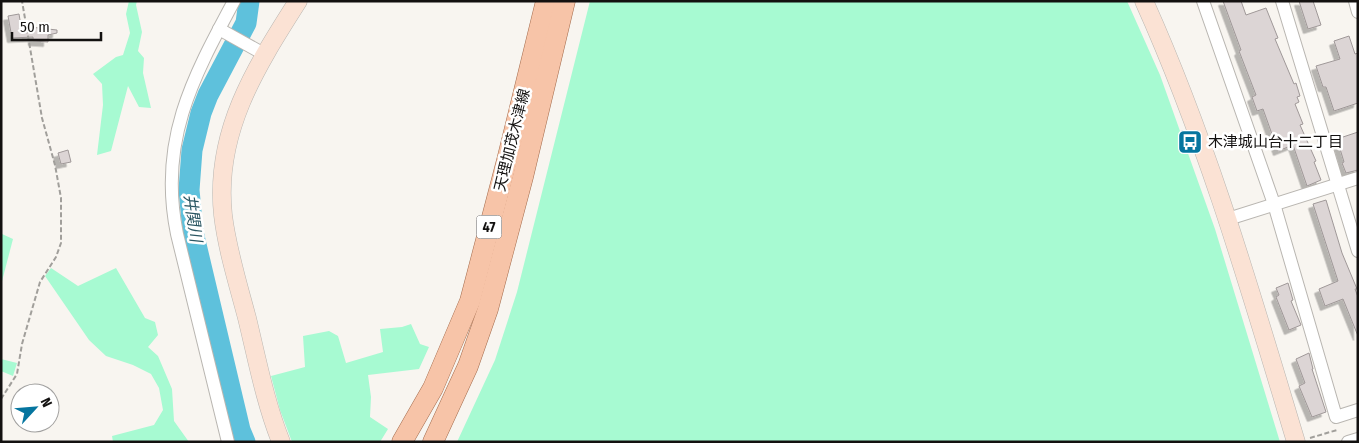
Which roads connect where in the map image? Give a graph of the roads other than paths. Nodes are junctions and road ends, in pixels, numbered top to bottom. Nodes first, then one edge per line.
1 (234, 1) edge
2 (298, 1) edge
3 (546, 1) edge
4 (565, 1) edge
5 (1144, 1) edge
6 (1203, 1) edge
7 (1282, 1) edge
8 (1355, 1) edge
9 (1358, 12) edge
10 (221, 30) junction
11 (257, 50) junction
12 (1358, 178) edge
13 (1338, 185) junction
14 (1274, 204) junction
15 (1228, 219) junction
16 (1358, 251) edge
17 (1358, 410) edge
18 (1358, 439) edge
19 (228, 442) edge
20 (281, 442) edge
21 (402, 442) edge
22 (433, 442) edge
23 (1296, 442) edge
24 (1348, 442) edge

1 - 10 street
2 - 11 street
3 - 21 main road, 天理加茂木津線 / 47
4 - 22 main road, 天理加茂木津線 / 47
5 - 15 street
6 - 14 street
7 - 13 street
8 - 9 street
10 - 11 street
10 - 19 street
11 - 20 street
12 - 13 street
13 - 14 street
13 - 16 street
14 - 15 street
14 - 17 street
15 - 23 street
18 - 24 street

